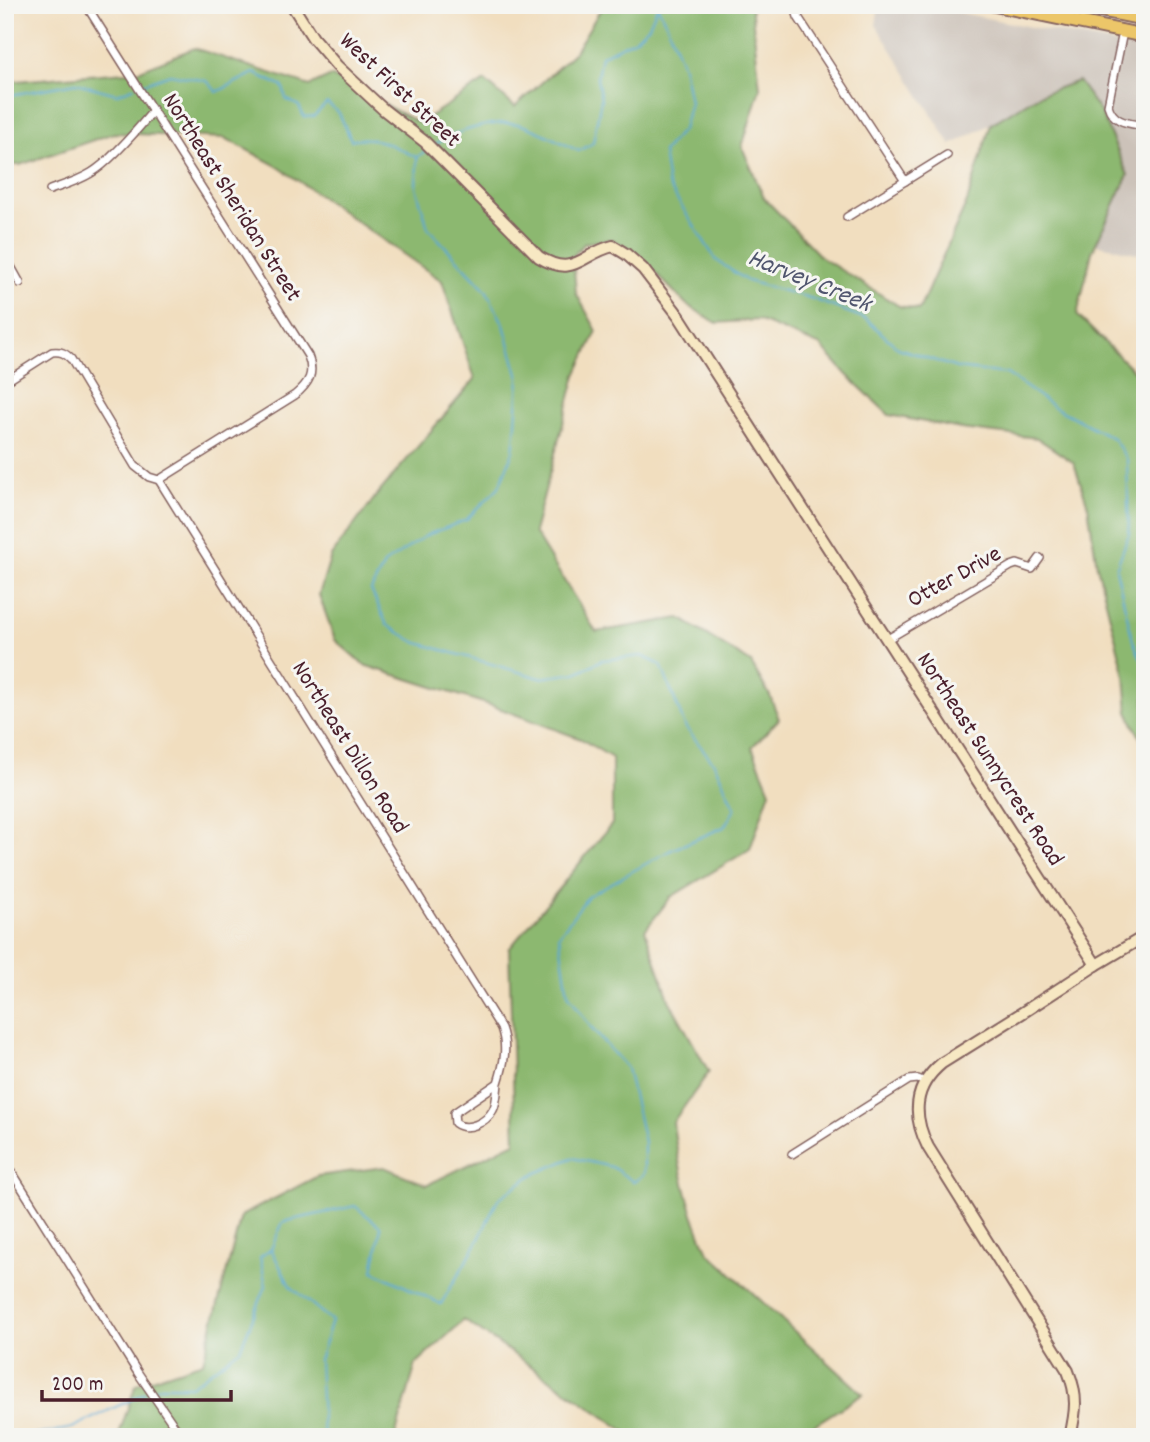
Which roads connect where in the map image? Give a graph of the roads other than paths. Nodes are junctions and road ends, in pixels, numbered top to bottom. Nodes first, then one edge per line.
1 (86, 5) edge
2 (292, 5) edge
3 (796, 5) edge
4 (995, 5) edge
5 (1076, 5) edge
6 (1145, 19) edge
7 (1123, 32) junction
8 (1145, 36) edge
9 (153, 111) junction
10 (1145, 126) edge
11 (947, 155) dead end
12 (456, 173) joint
13 (905, 181) junction
14 (50, 190) dead end
15 (848, 217) dead end
16 (5, 256) edge
17 (20, 283) dead end
18 (5, 382) edge
19 (159, 480) junction
20 (1040, 558) dead end
21 (886, 640) junction
22 (1145, 936) edge
23 (1096, 965) junction
24 (925, 1082) junction
25 (498, 1083) junction
26 (792, 1154) dead end
27 (5, 1161) edge
28 (179, 1433) dead end
29 (1070, 1437) edge

1 - 9 street, Northeast Sheridan Street
2 - 12 street, West First Street
3 - 13 street
4 - 7 main road
5 - 6 main road
7 - 8 main road
7 - 10 street
9 - 14 street
9 - 19 street, Northeast Sheridan Street
11 - 13 street
12 - 21 street, Northeast Sunnycrest Road
13 - 15 street
16 - 17 street
18 - 19 street
19 - 25 street, Northeast Dillon Road
20 - 21 street, Otter Drive
21 - 23 street, Northeast Sunnycrest Road
22 - 23 street
23 - 24 street
24 - 26 street
24 - 29 street
25 - 25 street
27 - 28 street

